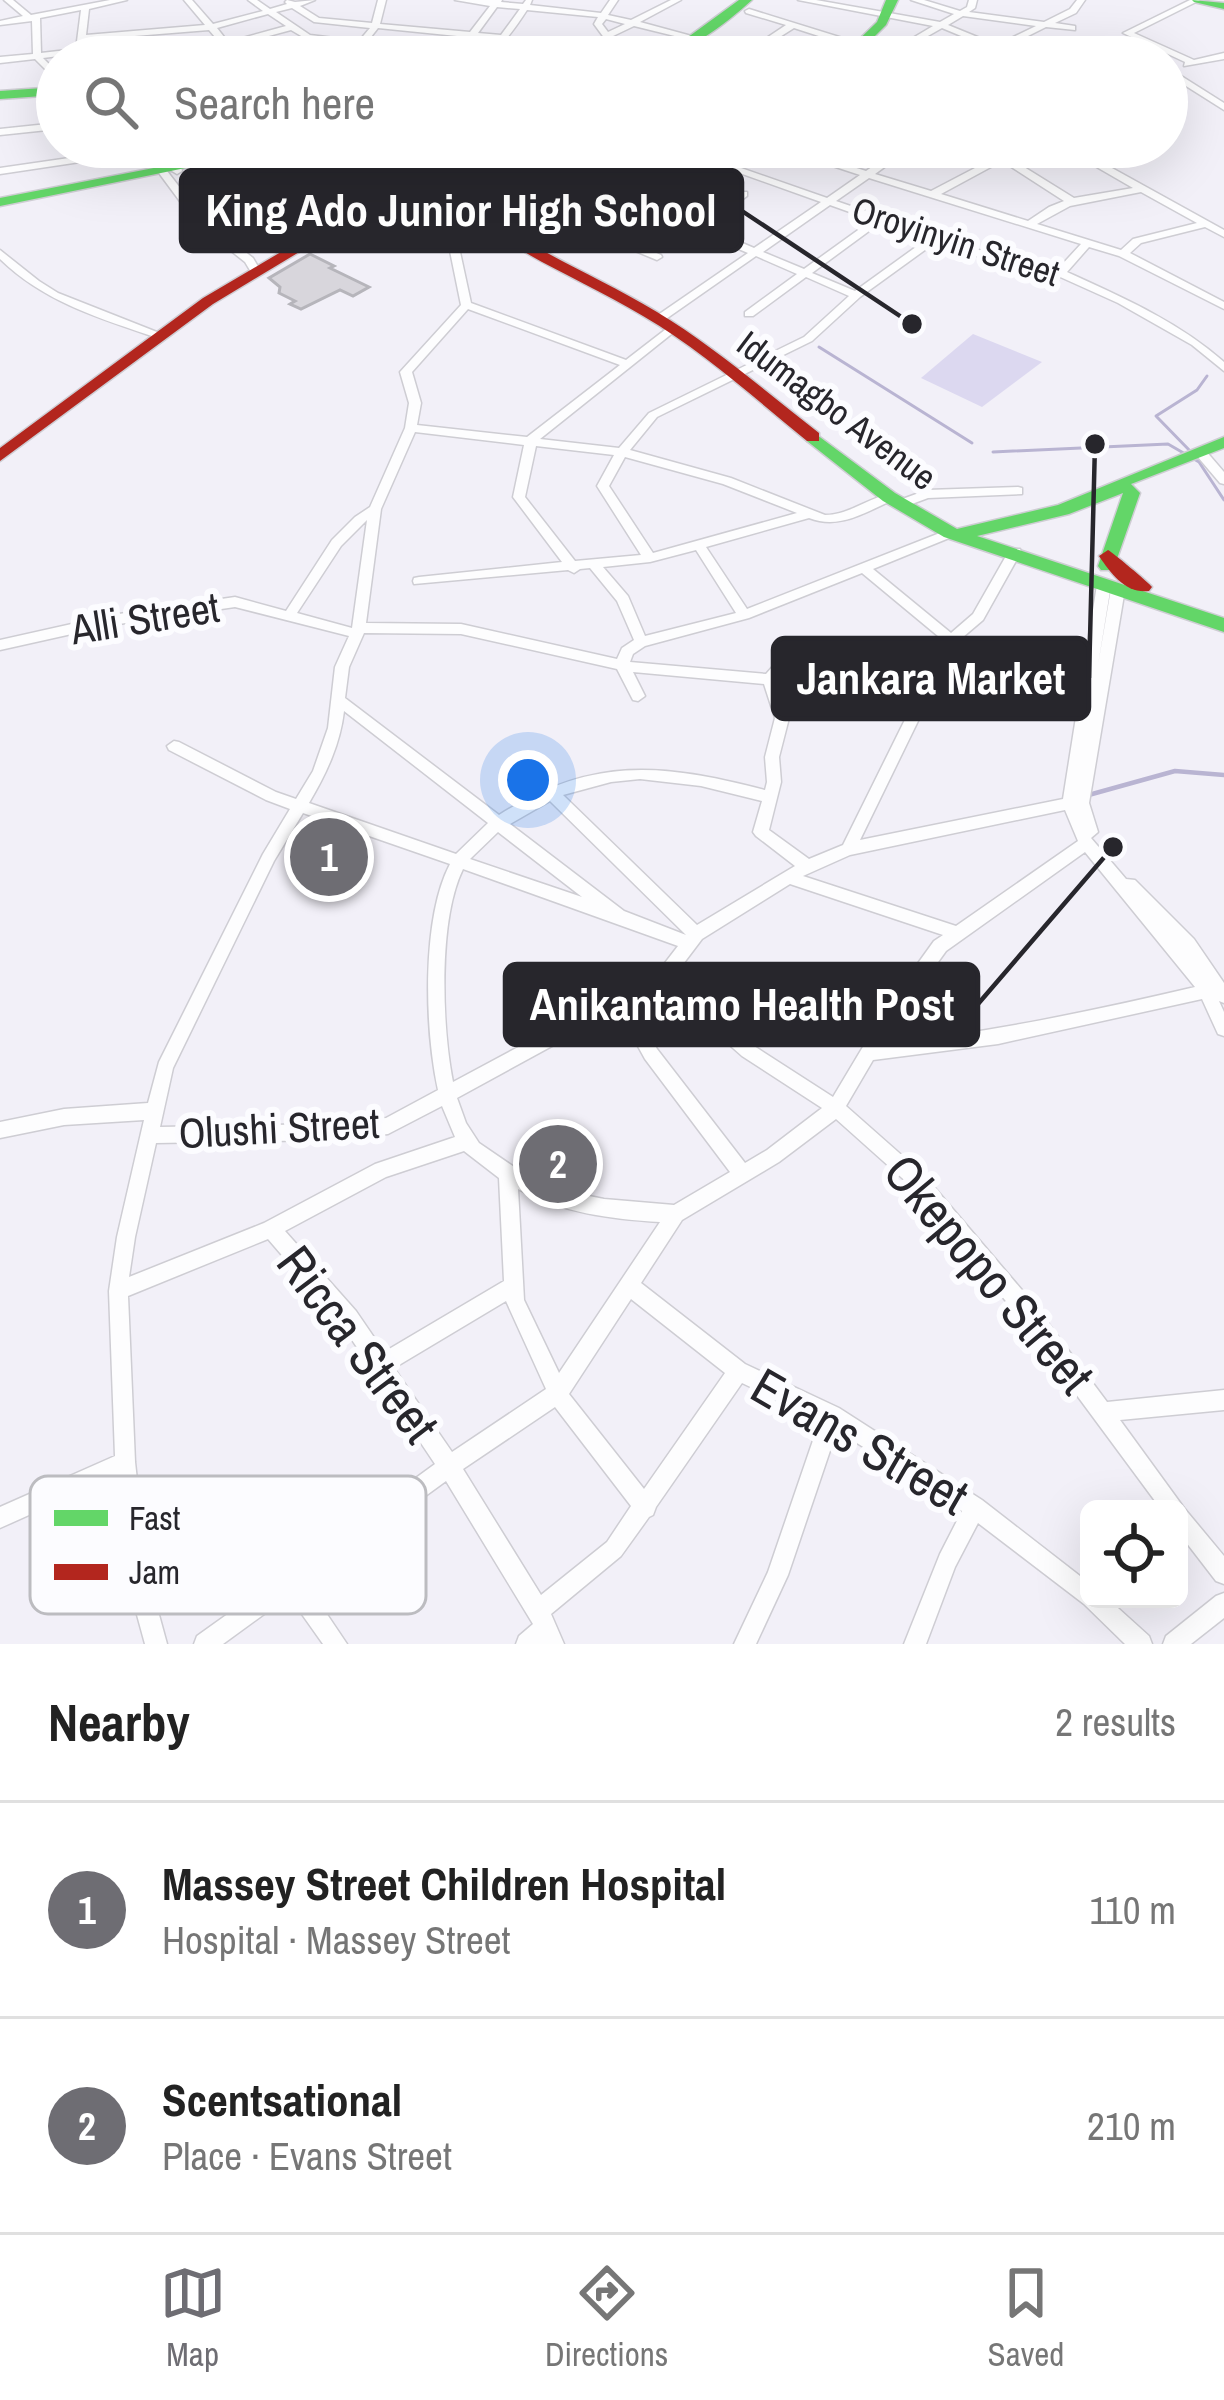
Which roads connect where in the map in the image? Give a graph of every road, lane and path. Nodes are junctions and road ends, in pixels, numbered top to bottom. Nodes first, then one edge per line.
1 (8, 0) edge
2 (123, 0) edge
3 (188, 0) edge
4 (252, 0) edge
5 (311, 0) edge
6 (382, 0) edge
7 (459, 0) edge
8 (614, 0) edge
9 (677, 0) edge
10 (802, 0) edge
11 (915, 0) edge
12 (973, 0) edge
13 (1081, 0) edge
14 (1197, 0) edge
15 (496, 2) edge
16 (814, 2) edge
17 (291, 3) edge
18 (528, 4) edge
19 (753, 4) edge
20 (1224, 6) edge
21 (889, 7) edge
22 (85, 8) junction
23 (266, 13) junction
24 (963, 14) junction
25 (600, 15) junction
26 (34, 19) junction
27 (317, 20) junction
28 (0, 22) edge
29 (641, 22) junction
30 (792, 24) junction
31 (940, 25) junction
32 (1046, 25) junction
33 (212, 27) junction
34 (290, 28) junction
35 (374, 28) junction
36 (1072, 28) dead end
37 (473, 35) junction
38 (82, 36) edge
39 (106, 36) edge
40 (219, 36) edge
41 (262, 36) edge
42 (308, 36) edge
43 (368, 36) edge
44 (483, 36) edge
45 (505, 36) edge
46 (608, 36) edge
47 (613, 36) edge
48 (676, 36) edge
49 (710, 36) edge
50 (774, 36) edge
51 (822, 36) edge
52 (875, 36) edge
53 (912, 36) edge
54 (971, 36) edge
55 (1018, 36) edge
56 (1132, 36) edge
57 (36, 44) edge
58 (36, 56) edge
59 (1224, 56) edge
60 (0, 60) edge
61 (1188, 60) edge
62 (1194, 63) junction
63 (1188, 65) edge
64 (1188, 84) edge
65 (36, 86) edge
66 (0, 95) edge
67 (1224, 107) edge
68 (36, 128) edge
69 (0, 132) edge
70 (36, 166) edge
71 (170, 168) edge
72 (188, 168) edge
73 (339, 168) edge
74 (483, 168) edge
75 (597, 168) edge
76 (733, 168) edge
77 (850, 168) edge
78 (874, 168) edge
79 (982, 168) edge
80 (1020, 168) edge
81 (1102, 168) edge
82 (0, 171) edge
83 (170, 172) junction
84 (866, 173) junction
85 (675, 176) dead end
86 (578, 177) junction
87 (444, 183) junction
88 (1138, 190) junction
89 (744, 194) dead end
90 (933, 194) junction
91 (826, 200) junction
92 (1070, 200) junction
93 (380, 201) junction
94 (0, 202) edge
95 (634, 202) junction
96 (662, 214) junction
97 (879, 219) junction
98 (1206, 224) junction
99 (581, 225) dead end
100 (1028, 226) junction
101 (698, 228) junction
102 (489, 229) junction
103 (1224, 234) edge
104 (934, 239) junction
105 (620, 242) junction
106 (1087, 243) junction
107 (754, 251) junction
108 (0, 253) edge
109 (1123, 254) junction
110 (657, 257) dead end
111 (255, 270) junction
112 (808, 273) junction
113 (1061, 273) junction
114 (856, 295) junction
115 (466, 305) junction
116 (1224, 306) edge
117 (749, 314) dead end
118 (666, 323) junction
119 (162, 336) junction
120 (1220, 360) edge
121 (627, 364) junction
122 (734, 376) junction
123 (411, 428) junction
124 (530, 440) junction
125 (1224, 442) edge
126 (622, 452) junction
127 (1195, 456) junction
128 (0, 457) edge
129 (1224, 480) edge
130 (1137, 484) junction
131 (1018, 491) dead end
132 (895, 501) junction
133 (375, 509) junction
134 (808, 514) junction
135 (953, 534) junction
136 (699, 545) junction
137 (1015, 552) junction
138 (1108, 556) junction
139 (650, 558) junction
140 (596, 566) junction
141 (574, 569) junction
142 (866, 569) junction
143 (419, 581) dead end
144 (1111, 587) junction
145 (1224, 613) edge
146 (290, 614) junction
147 (744, 615) junction
148 (1224, 625) edge
149 (357, 630) junction
150 (951, 640) junction
151 (640, 642) junction
152 (0, 646) edge
153 (622, 665) junction
154 (818, 665) dead end
155 (769, 679) junction
156 (638, 696) dead end
157 (339, 700) junction
158 (174, 746) dead end
159 (551, 793) junction
160 (770, 796) junction
161 (1070, 802) junction
162 (301, 806) junction
163 (499, 823) junction
164 (1086, 843) junction
165 (848, 849) junction
166 (458, 861) junction
167 (807, 866) junction
168 (786, 877) junction
169 (619, 916) junction
170 (955, 932) junction
171 (692, 939) junction
172 (1215, 968) edge
173 (664, 977) junction
174 (1219, 991) edge
175 (621, 1001) junction
176 (1224, 1029) edge
177 (870, 1053) junction
178 (448, 1092) junction
179 (836, 1108) junction
180 (155, 1111) junction
181 (0, 1130) edge
182 (150, 1135) junction
183 (467, 1142) junction
184 (508, 1174) junction
185 (742, 1174) junction
186 (676, 1214) junction
187 (272, 1229) junction
188 (631, 1286) junction
189 (512, 1287) junction
190 (118, 1291) junction
191 (380, 1365) junction
192 (738, 1371) junction
193 (557, 1394) junction
194 (1224, 1400) edge
195 (1105, 1412) junction
196 (832, 1415) junction
197 (125, 1462) junction
198 (449, 1466) junction
199 (94, 1476) edge
200 (126, 1476) edge
201 (426, 1482) edge
202 (1167, 1500) edge
203 (30, 1505) edge
204 (975, 1507) junction
205 (646, 1508) junction
206 (0, 1518) edge
207 (1188, 1528) edge
208 (1224, 1573) edge
209 (1080, 1589) edge
210 (1224, 1604) edge
211 (1102, 1608) edge
212 (148, 1614) edge
213 (244, 1614) edge
214 (315, 1614) edge
215 (546, 1627) edge
216 (156, 1644) edge
217 (205, 1644) edge
218 (336, 1644) edge
219 (527, 1644) edge
220 (745, 1644) edge
221 (915, 1644) edge
222 (1141, 1644) edge
223 (1174, 1644) edge

1 - 26 street
2 - 22 street
3 - 33 street
4 - 23 street
5 - 17 street
6 - 35 street
7 - 15 street
8 - 25 street
9 - 29 street
10 - 16 street
11 - 24 street
12 - 24 street
13 - 32 street
14 - 20 main road
14 - 56 street
15 - 18 street
15 - 37 street
16 - 21 street
16 - 30 street
17 - 23 street
17 - 27 street
18 - 25 street
18 - 45 street
19 - 30 street
19 - 49 main road
21 - 31 street
21 - 52 main road
22 - 26 street
22 - 38 street
23 - 33 street
23 - 34 street
24 - 31 street
24 - 32 street
25 - 29 street
25 - 46 street
26 - 28 street
26 - 57 street
27 - 34 street
27 - 35 street
29 - 47 street
29 - 48 street
30 - 50 street
30 - 51 street
31 - 53 street
31 - 54 street
32 - 36 street
32 - 55 street
33 - 39 street
33 - 40 street
34 - 41 street
34 - 42 street
35 - 37 street
35 - 43 street
37 - 44 street
58 - 60 street
59 - 62 street
61 - 62 street
62 - 63 street
64 - 67 street
65 - 66 main road
68 - 69 street
70 - 82 street
71 - 83 street
72 - 83 main road
73 - 93 street
74 - 87 main road
75 - 86 main road
76 - 91 street, Oroyinyin Street
77 - 84 street
78 - 84 street
79 - 90 street
80 - 92 street
81 - 88 street
83 - 94 main road
83 - 111 street
84 - 90 street
84 - 91 street
85 - 95 street
86 - 95 street
86 - 102 main road
87 - 93 main road
87 - 102 main road, Idumagbo Avenue
88 - 92 street
88 - 98 street
89 - 101 street
90 - 100 street
91 - 97 street, Oroyinyin Street
91 - 107 street
92 - 100 street
93 - 111 main road
95 - 96 street
96 - 101 street
96 - 105 street
97 - 104 street, Oroyinyin Street
97 - 112 street
98 - 103 street
98 - 109 street
99 - 105 street
100 - 106 street
101 - 107 street
102 - 115 street
102 - 118 main road, Idumagbo Avenue
104 - 113 street, Oroyinyin Street
104 - 114 street
105 - 110 street
106 - 109 street
106 - 113 street
107 - 112 street
107 - 118 street
108 - 119 street
109 - 116 street
111 - 119 main road
112 - 114 street
112 - 117 street
113 - 120 street, Oroyinyin Street
114 - 122 street
115 - 121 street
115 - 123 street
118 - 121 street
118 - 122 main road, Idumagbo Avenue
119 - 128 main road
121 - 124 street
122 - 126 street
122 - 132 main road, Idumagbo Avenue
123 - 124 street
123 - 133 street
124 - 126 street
124 - 141 street
125 - 127 main road
126 - 134 street
126 - 139 street
127 - 129 street
127 - 130 main road
130 - 135 main road
130 - 138 main road
131 - 132 street
132 - 134 street
132 - 135 main road, Idumagbo Avenue
133 - 146 street
133 - 149 street
134 - 136 street
135 - 137 main road, Idumagbo Avenue
135 - 142 street
136 - 139 street
136 - 147 street
137 - 144 main road, Idumagbo Avenue
137 - 150 street
138 - 144 main road
138 - 145 main road
139 - 140 street
140 - 141 street
140 - 151 street
141 - 143 street
142 - 147 street
142 - 150 street
144 - 148 main road, Idumagbo Avenue
144 - 161 street
144 - 172 street
146 - 149 street, Alli Street
146 - 152 street, Alli Street
147 - 151 street
149 - 153 street, Alli Street
149 - 157 street
150 - 165 street
151 - 153 street
153 - 155 street, Alli Street
153 - 156 street
154 - 155 street
155 - 160 street
157 - 162 street
157 - 163 street
158 - 162 street
159 - 160 street
159 - 163 street
159 - 171 street
160 - 167 street
161 - 164 street
161 - 165 street, Olushi Street
162 - 166 street
162 - 180 street
163 - 166 street
163 - 169 street
164 - 170 street
164 - 174 street
165 - 167 street, Olushi Street
166 - 169 street
166 - 178 street
167 - 168 street, Olushi Street
168 - 170 street
168 - 171 street, Olushi Street
169 - 171 street
170 - 177 street
171 - 173 street, Olushi Street
172 - 174 street
173 - 175 street, Olushi Street
173 - 179 street, Okepopo Street
174 - 176 street
174 - 177 street
175 - 178 street, Olushi Street
175 - 185 street
177 - 179 street
178 - 182 street, Olushi Street
178 - 183 street
179 - 185 street
179 - 195 street, Okepopo Street
180 - 181 street
180 - 182 street
182 - 190 street
183 - 184 street
183 - 187 street
184 - 186 street
184 - 189 street
185 - 186 street
186 - 188 street
187 - 190 street
187 - 191 street, Ricca Street
188 - 192 street, Evans Street
188 - 193 street
189 - 191 street
189 - 193 street
190 - 197 street
191 - 198 street, Ricca Street
192 - 196 street, Evans Street
192 - 205 street
193 - 198 street
193 - 205 street
194 - 195 street
195 - 202 street, Okepopo Street
196 - 204 street, Evans Street
196 - 220 street
197 - 199 street
197 - 200 street
198 - 201 street
198 - 215 street, Ricca Street
203 - 206 street
204 - 209 street, Evans Street
204 - 221 street
205 - 215 street
207 - 208 street, Okepopo Street
210 - 223 street
211 - 222 street, Evans Street
212 - 216 street
213 - 217 street
214 - 218 street
215 - 219 street

